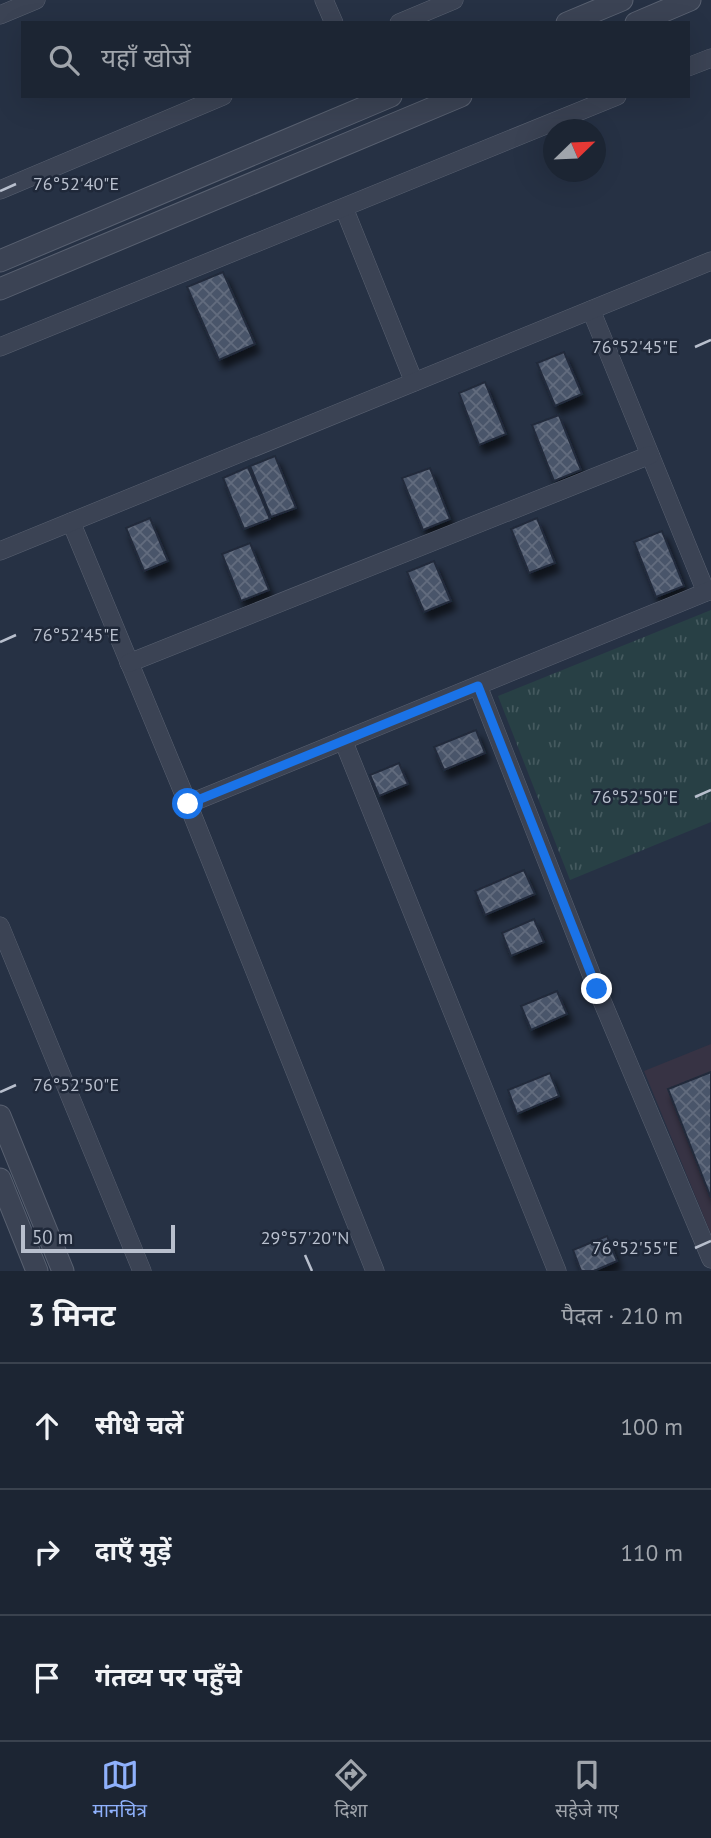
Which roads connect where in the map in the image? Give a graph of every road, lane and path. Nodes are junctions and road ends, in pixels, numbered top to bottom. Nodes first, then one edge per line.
1 (36, 0) edge
2 (324, 0) edge
3 (452, 0) edge
4 (622, 0) edge
5 (690, 0) edge
6 (0, 15) edge
7 (333, 21) edge
8 (404, 21) edge
9 (572, 21) edge
10 (641, 21) edge
11 (711, 58) edge
12 (690, 66) edge
13 (218, 98) edge
14 (386, 98) edge
15 (456, 98) edge
16 (612, 98) edge
17 (0, 190) edge
18 (344, 208) junction
19 (0, 261) edge
20 (711, 261) edge
21 (0, 289) edge
22 (591, 310) junction
23 (0, 348) edge
24 (414, 382) junction
25 (650, 455) junction
26 (71, 522) junction
27 (0, 551) edge
28 (709, 591) edge
29 (129, 663) junction
30 (478, 686) junction
31 (344, 740) junction
32 (188, 804) junction
33 (0, 926) edge
34 (0, 1116) edge
35 (0, 1179) edge
36 (711, 1259) edge
37 (37, 1271) edge
38 (63, 1271) edge
39 (142, 1271) edge
40 (375, 1271) edge
41 (557, 1271) edge

1 - 6 street
2 - 7 street
3 - 8 street
4 - 9 street
5 - 10 street
11 - 12 street
13 - 17 street
14 - 19 street
15 - 21 street
16 - 18 street
18 - 23 street
18 - 24 street
20 - 22 street
22 - 24 street
22 - 25 street
24 - 26 street
25 - 28 street
25 - 29 street
26 - 27 street
26 - 29 street
28 - 30 street
29 - 32 street
30 - 31 street
30 - 36 street
31 - 32 street
31 - 41 street
32 - 40 street
33 - 39 street
34 - 38 street
35 - 37 street

